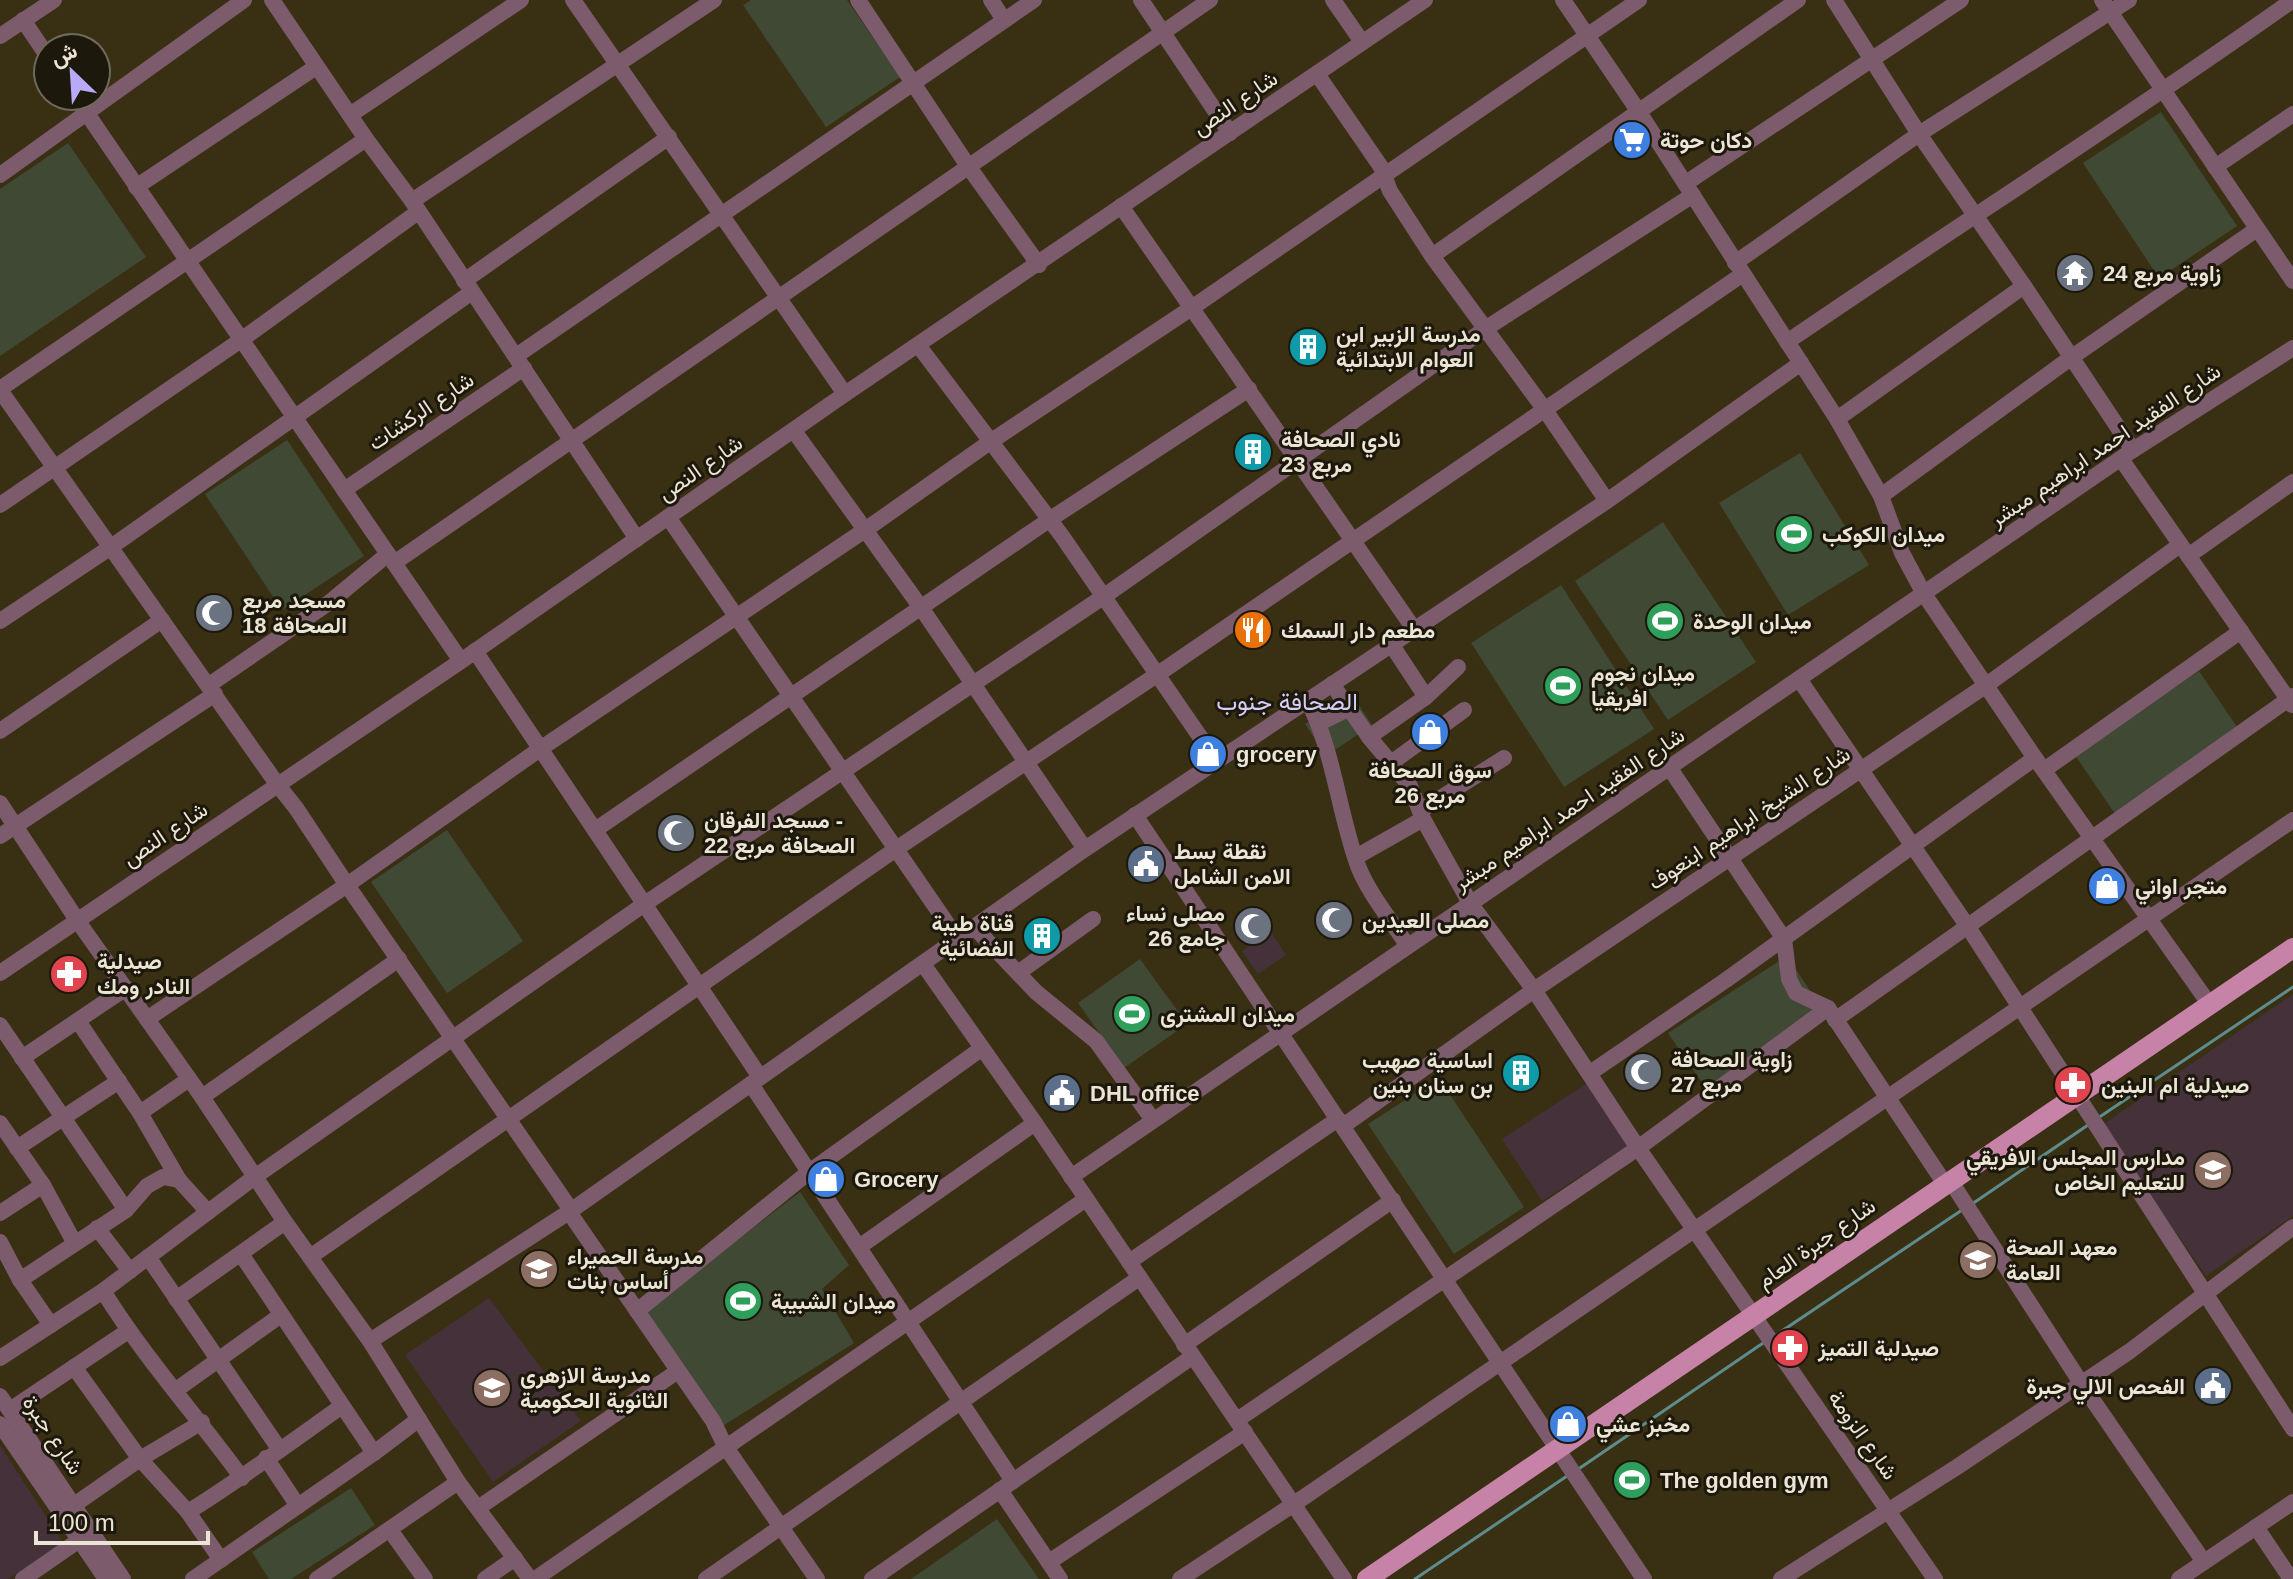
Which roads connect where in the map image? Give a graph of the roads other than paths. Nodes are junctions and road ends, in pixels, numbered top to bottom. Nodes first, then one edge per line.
1 (54, 0) edge
2 (244, 0) edge
3 (272, 0) edge
4 (521, 0) edge
5 (573, 0) edge
6 (714, 0) edge
7 (991, 0) edge
8 (1034, 0) edge
9 (1141, 0) edge
10 (1210, 0) edge
11 (1333, 0) edge
12 (1425, 0) edge
13 (1563, 0) edge
14 (1639, 0) edge
15 (1798, 0) edge
16 (1834, 0) edge
17 (1961, 0) edge
18 (2129, 0) edge
19 (2293, 0) edge
20 (865, 2) edge
21 (36, 5) edge
22 (2106, 6) edge
23 (23, 20) junction
24 (1004, 20) junction
25 (1161, 32) junction
26 (32, 33) edge
27 (1587, 35) junction
28 (0, 36) edge
29 (1362, 42) junction
30 (1873, 58) junction
31 (618, 62) junction
32 (316, 67) junction
33 (1317, 74) junction
34 (912, 83) junction
35 (2164, 91) junction
36 (112, 92) edge
37 (84, 112) edge
38 (86, 112) edge
39 (1639, 112) junction
40 (2293, 114) edge
41 (350, 115) junction
42 (1230, 133) junction
43 (1919, 134) junction
44 (669, 137) junction
45 (366, 139) junction
46 (968, 166) junction
47 (2215, 167) junction
48 (0, 175) edge
49 (1384, 175) junction
50 (136, 187) junction
51 (1689, 189) junction
52 (1121, 206) junction
53 (415, 207) junction
54 (720, 213) junction
55 (1975, 214) junction
56 (2257, 229) junction
57 (1432, 256) junction
58 (188, 262) junction
59 (1039, 265) junction
60 (1739, 268) junction
61 (2293, 281) edge
62 (468, 286) junction
63 (2024, 286) junction
64 (777, 297) junction
65 (1193, 307) junction
66 (1485, 329) junction
67 (241, 340) junction
68 (1787, 342) junction
69 (918, 345) junction
70 (2293, 348) edge
71 (2072, 357) junction
72 (520, 362) junction
73 (1801, 363) junction
74 (1249, 389) junction
75 (0, 390) edge
76 (845, 394) junction
77 (1545, 410) junction
78 (293, 416) junction
79 (1837, 419) junction
80 (794, 431) junction
81 (571, 439) junction
82 (990, 442) junction
83 (2127, 455) junction
84 (1298, 459) junction
85 (55, 466) junction
86 (2293, 482) edge
87 (344, 490) junction
88 (1881, 496) junction
89 (1607, 501) junction
90 (0, 505) edge
91 (668, 517) junction
92 (1049, 520) junction
93 (865, 530) junction
94 (637, 539) junction
95 (1353, 540) junction
96 (111, 547) junction
97 (2184, 550) junction
98 (391, 558) junction
99 (1924, 594) junction
100 (1103, 597) junction
101 (922, 609) junction
102 (737, 618) junction
103 (162, 620) junction
104 (0, 621) edge
105 (1414, 629) junction
106 (2241, 631) junction
107 (1391, 644) junction
108 (468, 656) junction
109 (1458, 667) dead end
110 (1158, 674) junction
111 (1799, 679) junction
112 (1332, 684) junction
113 (973, 685) junction
114 (1985, 686) junction
115 (212, 690) junction
116 (791, 697) junction
117 (1426, 697) junction
118 (1307, 699) junction
119 (2291, 700) edge
120 (1348, 709) junction
121 (1464, 710) dead end
122 (1319, 723) junction
123 (0, 731) edge
124 (1369, 737) junction
125 (540, 749) junction
126 (1504, 758) dead end
127 (1216, 760) junction
128 (1025, 762) junction
129 (1391, 763) junction
130 (2039, 764) junction
131 (1669, 767) junction
132 (1859, 769) junction
133 (843, 773) junction
134 (277, 784) junction
135 (0, 803) edge
136 (1135, 815) junction
137 (1422, 815) junction
138 (2293, 820) edge
139 (15, 826) junction
140 (595, 830) junction
141 (0, 836) edge
142 (2092, 838) junction
143 (1913, 847) junction
144 (896, 849) junction
145 (1085, 849) junction
146 (1356, 857) junction
147 (1730, 858) junction
148 (347, 885) junction
149 (1470, 903) junction
150 (643, 905) junction
151 (1093, 919) dead end
152 (2150, 919) junction
153 (77, 920) junction
154 (974, 927) junction
155 (1968, 927) junction
156 (957, 938) junction
157 (1784, 939) junction
158 (1407, 945) junction
159 (2293, 948) edge
160 (399, 959) junction
161 (923, 964) junction
162 (0, 973) edge
163 (1018, 973) junction
164 (699, 987) junction
165 (126, 988) junction
166 (1534, 990) junction
167 (2210, 1005) junction
168 (2020, 1009) junction
169 (1832, 1014) junction
170 (147, 1019) junction
171 (78, 1021) junction
172 (0, 1025) edge
173 (1280, 1032) junction
174 (453, 1039) junction
175 (981, 1049) junction
176 (22, 1058) junction
177 (1590, 1073) junction
178 (189, 1079) junction
179 (756, 1080) junction
180 (119, 1081) junction
181 (2075, 1096) junction
182 (202, 1097) junction
183 (1887, 1099) junction
184 (140, 1113) junction
185 (63, 1118) junction
186 (508, 1120) junction
187 (1153, 1120) junction
188 (0, 1123) edge
189 (1035, 1123) junction
190 (1341, 1123) junction
191 (17, 1148) junction
192 (1638, 1148) junction
193 (809, 1172) junction
194 (256, 1176) junction
195 (1071, 1177) junction
196 (179, 1180) junction
197 (1947, 1182) junction
198 (43, 1185) junction
199 (1086, 1199) junction
200 (1393, 1200) junction
201 (126, 1210) junction
202 (570, 1211) junction
203 (208, 1212) junction
204 (0, 1213) edge
205 (285, 1222) junction
206 (2293, 1227) edge
207 (97, 1228) junction
208 (1696, 1229) junction
209 (0, 1242) edge
210 (74, 1242) junction
211 (859, 1247) junction
212 (241, 1254) junction
213 (148, 1257) junction
214 (310, 1257) junction
215 (1129, 1262) junction
216 (130, 1271) junction
217 (1139, 1278) junction
218 (1444, 1279) junction
219 (20, 1280) junction
220 (103, 1291) junction
221 (2204, 1293) junction
222 (176, 1299) junction
223 (637, 1311) junction
224 (281, 1315) junction
225 (1754, 1316) junction
226 (908, 1322) junction
227 (51, 1325) junction
228 (128, 1331) junction
229 (370, 1341) junction
230 (1188, 1351) junction
231 (0, 1358) edge
232 (217, 1360) junction
233 (1501, 1363) junction
234 (74, 1367) junction
235 (678, 1371) junction
236 (2081, 1383) junction
237 (176, 1390) junction
238 (961, 1402) junction
239 (342, 1406) junction
240 (3, 1410) edge
241 (419, 1419) junction
242 (202, 1422) junction
243 (1241, 1426) junction
244 (2293, 1429) edge
245 (725, 1446) junction
246 (1559, 1448) junction
247 (374, 1453) junction
248 (273, 1454) junction
249 (140, 1459) junction
250 (242, 1478) junction
251 (458, 1482) junction
252 (1006, 1486) junction
253 (2293, 1502) edge
254 (1294, 1504) junction
255 (74, 1505) junction
256 (298, 1506) junction
257 (478, 1508) junction
258 (1888, 1509) junction
259 (188, 1512) junction
260 (779, 1527) junction
261 (2256, 1527) junction
262 (390, 1530) junction
263 (85, 1536) junction
264 (515, 1558) junction
265 (221, 1560) junction
266 (1049, 1562) junction
267 (2204, 1562) junction
268 (23, 1579) edge
269 (106, 1579) edge
270 (123, 1579) edge
271 (193, 1579) edge
272 (317, 1579) edge
273 (425, 1579) edge
274 (485, 1579) edge
275 (532, 1579) edge
276 (706, 1579) edge
277 (817, 1579) edge
278 (872, 1579) edge
279 (1060, 1579) edge
280 (1180, 1579) edge
281 (1344, 1579) edge
282 (1367, 1579) edge
283 (1644, 1579) edge
284 (1781, 1579) edge
285 (1935, 1579) edge
286 (2179, 1579) edge
287 (2291, 1579) edge

1 - 21 street
2 - 36 street
3 - 32 street
4 - 41 street
5 - 31 street
6 - 31 street
7 - 24 street
8 - 24 street, شارع الركشات
9 - 25 street
10 - 25 street
11 - 29 street
12 - 29 street, شارع النص
13 - 27 street
14 - 27 street
15 - 39 street
16 - 30 street
17 - 30 street
18 - 22 street
19 - 35 street
20 - 34 street
21 - 23 street
22 - 35 street
22 - 43 street
23 - 26 street
23 - 28 street
24 - 34 street, شارع الركشات
25 - 42 street
25 - 46 street
27 - 39 street
27 - 49 street
29 - 33 street, شارع النص
30 - 43 street
30 - 51 street
31 - 44 street
31 - 53 street
32 - 41 street
32 - 50 street
33 - 42 street, شارع النص
33 - 49 street
34 - 46 street
34 - 54 street, شارع الركشات
35 - 47 street
35 - 55 street
37 - 48 street
38 - 50 street
39 - 51 street
39 - 57 street
40 - 47 street
41 - 45 street
42 - 52 street, شارع النص
43 - 55 street
43 - 60 street
44 - 54 street
44 - 62 street
45 - 53 street
45 - 58 street
46 - 59 street
46 - 64 street
47 - 56 street
49 - 57 street
49 - 65 street
50 - 58 street
51 - 60 street
51 - 66 street
52 - 59 street, شارع النص
52 - 65 street
53 - 62 street
53 - 67 street
54 - 64 street
54 - 72 street, شارع الركشات
55 - 63 street
55 - 68 street
56 - 61 street
56 - 71 street
57 - 66 street
58 - 67 street
58 - 75 street
59 - 69 street, شارع النص
60 - 68 street
60 - 77 street
62 - 72 street
62 - 78 street
63 - 71 street
63 - 79 street
64 - 76 street
64 - 81 street
65 - 74 street
65 - 82 street
66 - 77 street
66 - 84 street
67 - 78 street
67 - 85 street
68 - 73 street
69 - 76 street, شارع النص
69 - 82 street
70 - 83 street, شارع الفقيد احمد ابراهيم مبشر
71 - 83 street
71 - 88 street
72 - 81 street
72 - 87 street, شارع الركشات
73 - 79 street
73 - 89 street
74 - 84 street
74 - 92 street
75 - 85 street
76 - 80 street, شارع النص
77 - 89 street
77 - 95 street
78 - 87 street
78 - 96 street
79 - 88 street
80 - 91 street, شارع النص
80 - 93 street
81 - 94 street
81 - 98 street
82 - 92 street
82 - 93 street
83 - 97 street
83 - 99 street, شارع الفقيد احمد ابراهيم مبشر
84 - 95 street
84 - 100 street
85 - 90 street
85 - 96 street
86 - 97 street, شارع الشيخ ابراهيم ابنعوف
87 - 98 street
88 - 99 street
89 - 105 street
91 - 94 street, شارع النص
91 - 102 street
92 - 100 street
92 - 101 street
93 - 101 street
93 - 102 street
94 - 108 street, شارع النص
95 - 105 street
95 - 110 street
96 - 103 street
96 - 104 street
97 - 106 street
97 - 114 street, شارع الشيخ ابراهيم ابنعوف
98 - 108 street
98 - 115 street
99 - 111 street, شارع الفقيد احمد ابراهيم مبشر
99 - 114 street
100 - 110 street
100 - 113 street
101 - 113 street
101 - 116 street
102 - 116 street
102 - 125 street
103 - 115 street
103 - 123 street
105 - 107 street
106 - 119 street
106 - 130 street
107 - 112 street
107 - 117 street
108 - 125 street
108 - 134 street, شارع النص
109 - 117 street
110 - 127 street
110 - 128 street
111 - 131 street, شارع الفقيد احمد ابراهيم مبشر
111 - 132 street
112 - 118 street
112 - 120 street, شارع الزومة
113 - 128 street
113 - 133 street
114 - 130 street
114 - 132 street, شارع الشيخ ابراهيم ابنعوف
115 - 134 street
115 - 139 street
116 - 133 street
116 - 140 street
117 - 124 street
118 - 122 street
118 - 127 street
119 - 142 street
120 - 122 street
120 - 124 street, شارع الزومة
121 - 129 street
122 - 146 street
124 - 129 street, شارع الزومة
125 - 140 street
125 - 148 street
126 - 137 street
127 - 136 street
128 - 144 street
128 - 145 street
129 - 137 street, شارع الزومة
130 - 142 street
130 - 143 street
131 - 147 street
131 - 149 street, شارع الفقيد احمد ابراهيم مبشر
132 - 143 street
132 - 147 street, شارع الشيخ ابراهيم ابنعوف
133 - 144 street
133 - 150 street
134 - 148 street
134 - 153 street, شارع النص
135 - 139 street
136 - 145 street
136 - 173 street
137 - 146 street
137 - 149 street, شارع الزومة
138 - 152 street
139 - 141 street
139 - 153 street
140 - 150 street
142 - 152 street
142 - 155 street
143 - 155 street
143 - 157 street
144 - 156 street
144 - 164 street
145 - 154 street
146 - 158 street
147 - 157 street
147 - 166 street, شارع الشيخ ابراهيم ابنعوف
148 - 160 street
148 - 170 street
149 - 158 street, شارع الفقيد احمد ابراهيم مبشر
149 - 166 street, شارع الزومة
150 - 164 street
150 - 174 street
151 - 163 street
152 - 167 street
152 - 168 street
153 - 162 street, شارع النص
153 - 165 street
154 - 156 street
154 - 163 street
155 - 168 street
155 - 169 street
156 - 161 street
157 - 169 street
157 - 177 street
158 - 173 street, شارع الفقيد احمد ابراهيم مبشر
159 - 167 main road, شارع جبرة العام
160 - 174 street
160 - 182 street
161 - 175 street
161 - 179 street
163 - 187 street
164 - 179 street
164 - 186 street
165 - 170 street
165 - 171 street
166 - 177 street, شارع الزومة
166 - 190 street, شارع الشيخ ابراهيم ابنعوف
167 - 181 main road, شارع جبرة العام
168 - 181 street
168 - 183 street
169 - 183 street
169 - 192 street
170 - 178 street
171 - 176 street
171 - 180 street
172 - 176 street
173 - 187 street, شارع الفقيد احمد ابراهيم مبشر
173 - 190 street
174 - 186 street
174 - 194 street
175 - 189 street
175 - 193 street
176 - 185 street
177 - 192 street, شارع الزومة
178 - 182 street
178 - 184 street
179 - 193 street
179 - 202 street
180 - 184 street
180 - 185 street
181 - 197 main road, شارع جبرة العام
181 - 221 street
182 - 194 street
183 - 197 street
183 - 208 street
184 - 196 street
185 - 191 street
185 - 201 street
186 - 202 street
186 - 214 street
187 - 195 street, شارع الفقيد احمد ابراهيم مبشر
188 - 191 street
189 - 195 street
189 - 211 street
190 - 200 street
190 - 215 street, شارع الشيخ ابراهيم ابنعوف
191 - 198 street
192 - 208 street, شارع الزومة
192 - 218 street
193 - 211 street
193 - 223 street
194 - 203 street
194 - 205 street
195 - 199 street
196 - 201 street
196 - 203 street
197 - 225 main road, شارع جبرة العام
197 - 236 street
198 - 204 street
198 - 210 street
199 - 215 street
199 - 226 street
200 - 218 street
200 - 230 street
201 - 207 street
202 - 223 street
202 - 229 street
203 - 213 street
205 - 212 street
205 - 214 street
206 - 221 street
207 - 210 street
207 - 216 street
208 - 225 street, شارع الزومة
208 - 233 street
209 - 219 street
210 - 219 street
211 - 226 street
212 - 222 street
212 - 224 street
213 - 216 street
213 - 222 street
214 - 229 street
215 - 217 street
216 - 220 street
217 - 230 street
217 - 238 street
218 - 233 street
218 - 243 street
219 - 227 street
220 - 227 street
220 - 228 street
221 - 236 street
221 - 244 street
222 - 232 street
223 - 235 street
224 - 232 street
224 - 239 street
225 - 246 main road, شارع جبرة العام
225 - 258 street, شارع الزومة
226 - 238 street
226 - 245 street
227 - 231 street
228 - 234 street
228 - 237 street
229 - 241 street
230 - 243 street
230 - 252 street
232 - 237 street
232 - 248 street
233 - 246 street
233 - 254 street
234 - 240 street
234 - 249 street
235 - 245 street
235 - 257 street
236 - 258 street
236 - 267 street
237 - 242 street
238 - 252 street
238 - 260 street
239 - 247 street
239 - 248 street
240 - 255 street, شارع جبرة
240 - 263 street, شارع جبرة
241 - 247 street
241 - 251 street
242 - 249 street
242 - 250 street
243 - 254 street
243 - 266 street
245 - 260 street
245 - 275 street
246 - 282 main road, شارع جبرة العام
246 - 283 street
247 - 256 street
248 - 250 street
248 - 256 street
249 - 255 street
249 - 259 street
250 - 259 street
251 - 257 street
251 - 262 street
252 - 266 street
252 - 278 street
253 - 261 street
254 - 280 street
254 - 281 street
255 - 263 street, شارع جبرة
256 - 265 street
257 - 264 street
258 - 284 street
258 - 285 street, شارع الزومة
259 - 265 street
260 - 276 street
260 - 277 street
261 - 267 street
261 - 287 street
262 - 272 street
262 - 273 street
263 - 268 street
263 - 269 street, شارع جبرة
263 - 270 street, شارع جبرة
264 - 274 street
264 - 275 street
265 - 271 street
266 - 279 street
267 - 286 street

